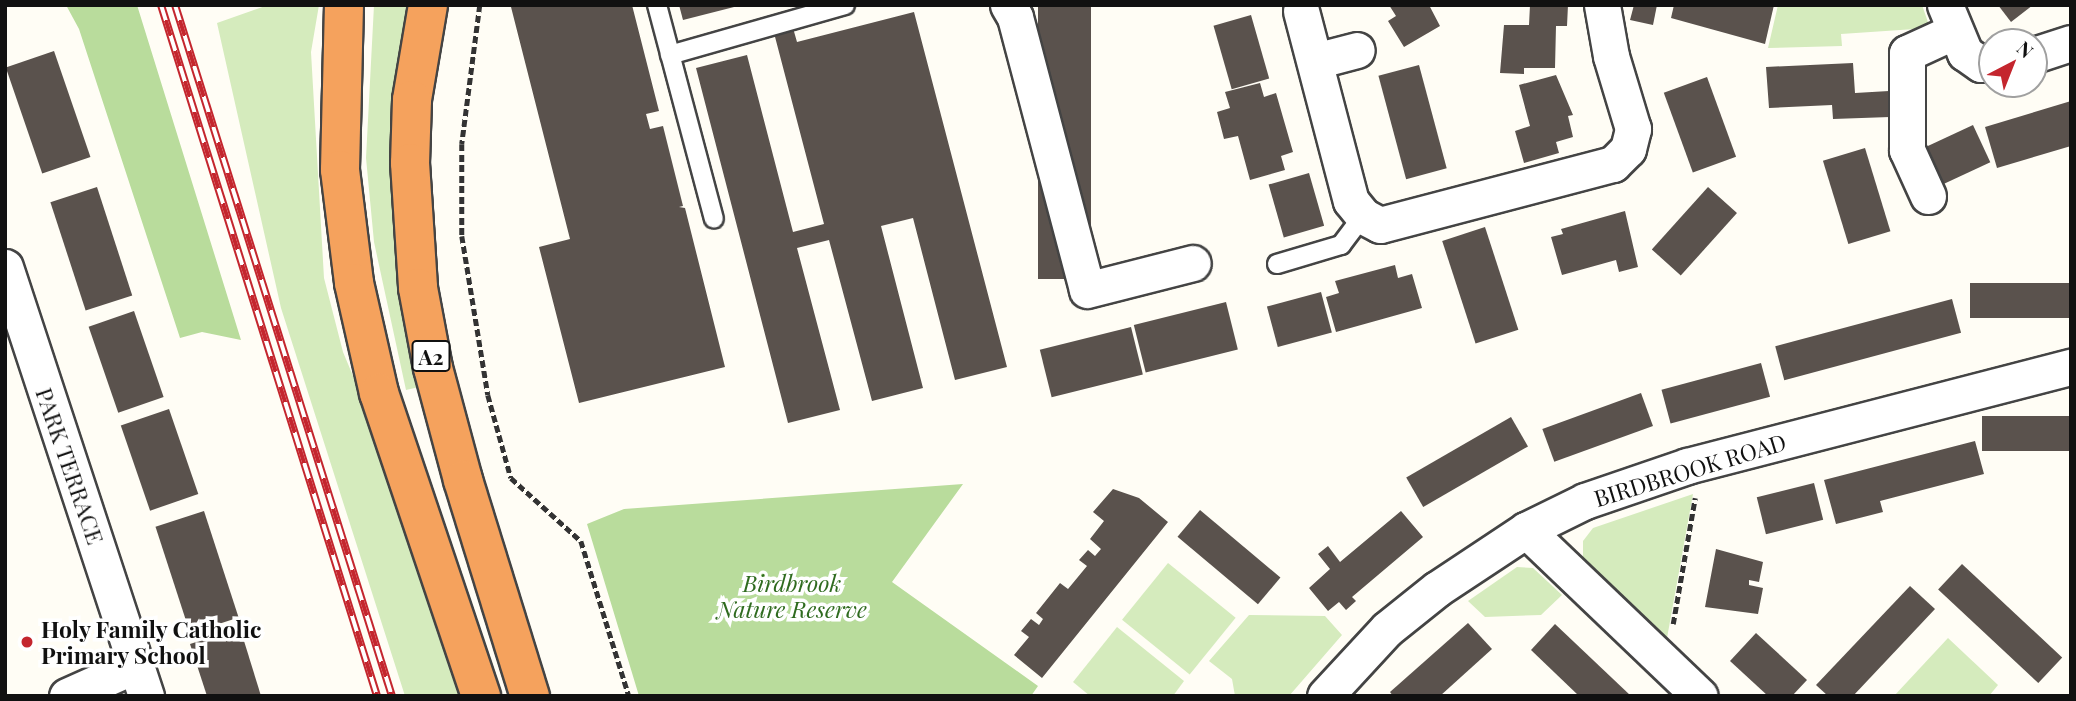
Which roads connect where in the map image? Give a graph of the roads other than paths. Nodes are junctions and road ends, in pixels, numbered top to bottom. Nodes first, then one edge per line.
1 (344, 5) edge
2 (428, 5) edge
3 (657, 5) edge
4 (845, 5) edge
5 (1008, 5) edge
6 (1602, 5) edge
7 (1301, 11) dead end
8 (1950, 18) edge
9 (2071, 43) edge
10 (1357, 50) dead end
11 (2048, 50) edge
12 (670, 55) junction
13 (1315, 61) junction
14 (1978, 62) edge
15 (1928, 196) dead end
16 (1363, 216) junction
17 (714, 219) dead end
18 (1193, 263) dead end
19 (1277, 264) dead end
20 (5, 267) edge
21 (2071, 367) edge
22 (1526, 530) junction
23 (141, 681) edge
24 (66, 696) edge
25 (481, 696) edge
26 (530, 696) edge
27 (1325, 696) edge
28 (1700, 696) edge

1 - 25 highway
2 - 26 highway, A2
3 - 12 lane
4 - 12 lane
5 - 18 street
6 - 16 street
7 - 13 street
8 - 14 street
8 - 15 street
9 - 11 street
10 - 13 street
12 - 17 lane
13 - 16 street
16 - 19 lane
20 - 23 street, PARK TERRACE
21 - 22 street, BIRDBROOK ROAD
22 - 27 street, BIRDBROOK ROAD
22 - 28 street
23 - 24 street

